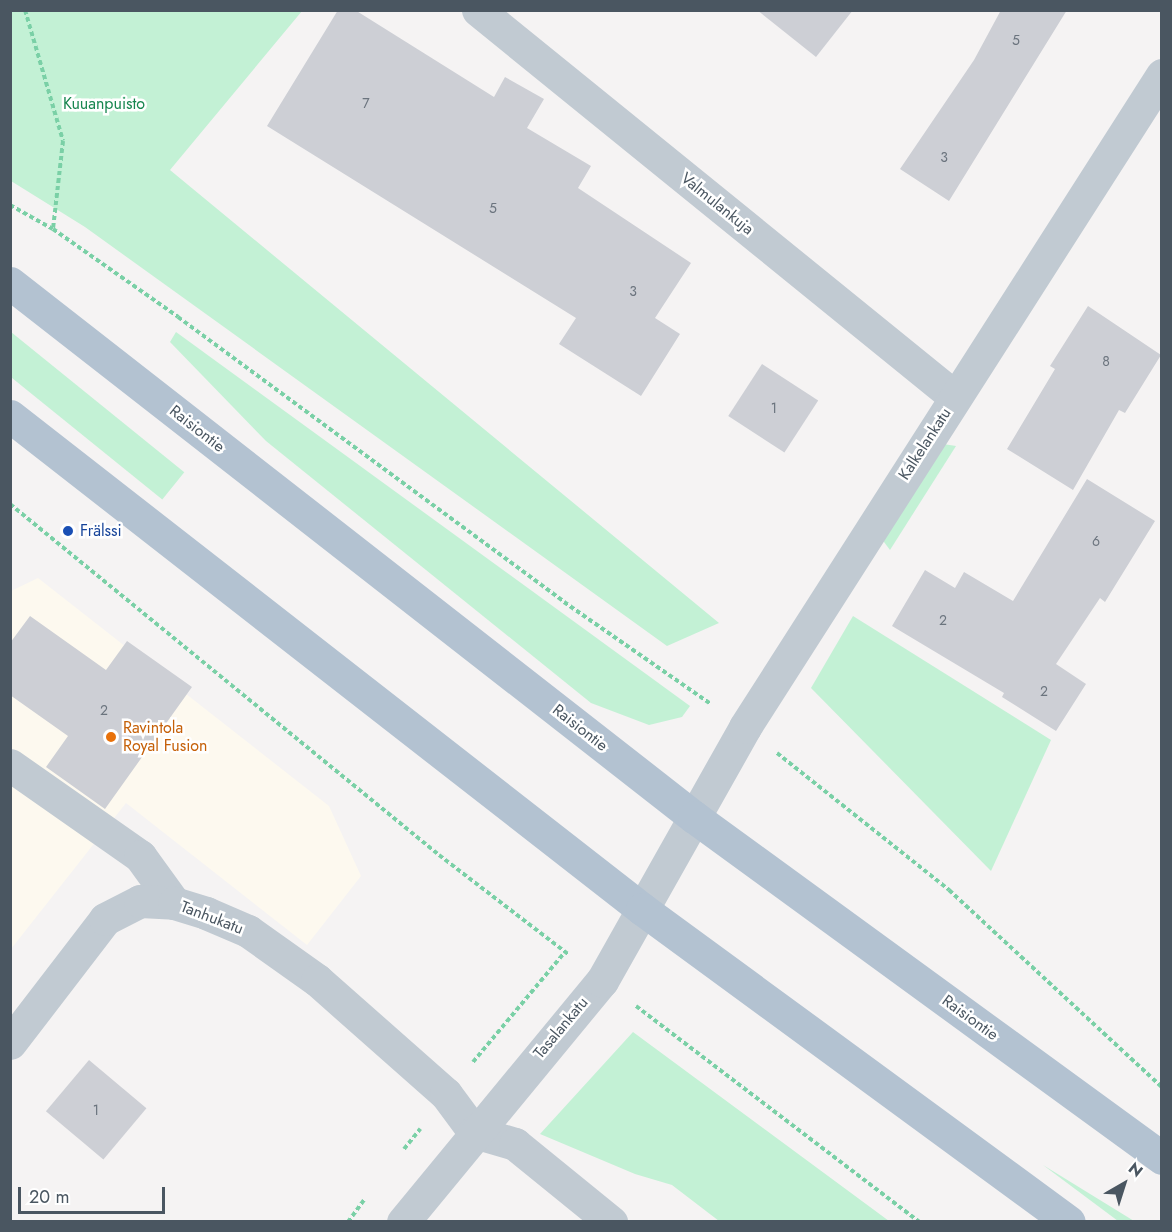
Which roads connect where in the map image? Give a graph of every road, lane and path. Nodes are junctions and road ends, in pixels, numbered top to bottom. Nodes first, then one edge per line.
1 (25, 10) edge
2 (489, 14) edge
3 (1156, 94) edge
4 (10, 206) edge
5 (53, 229) junction
6 (10, 283) edge
7 (955, 397) junction
8 (10, 416) edge
9 (10, 504) edge
10 (745, 727) junction
11 (10, 765) edge
12 (694, 817) junction
13 (174, 903) junction
14 (642, 909) junction
15 (602, 981) junction
16 (10, 1043) edge
17 (1161, 1087) edge
18 (474, 1132) junction
19 (1161, 1158) edge
20 (403, 1221) edge
21 (611, 1221) edge
22 (920, 1221) edge
23 (1069, 1221) edge

1 - 5 path
2 - 7 street, Valmulankuja
3 - 7 street, Kalkelankatu
4 - 5 path
5 - 10 path
6 - 12 main road, Raisiontie
7 - 10 street, Kalkelankatu
8 - 14 main road
9 - 15 path
10 - 12 street, Kalkelankatu
10 - 17 path
11 - 13 street
12 - 14 street, Tasalankatu
12 - 19 main road, Raisiontie
13 - 16 street, Tanhukatu
13 - 18 street, Tanhukatu
14 - 15 street, Tasalankatu
14 - 23 main road
15 - 18 street, Tasalankatu
15 - 22 path
18 - 20 street, Tasalankatu
18 - 21 street

